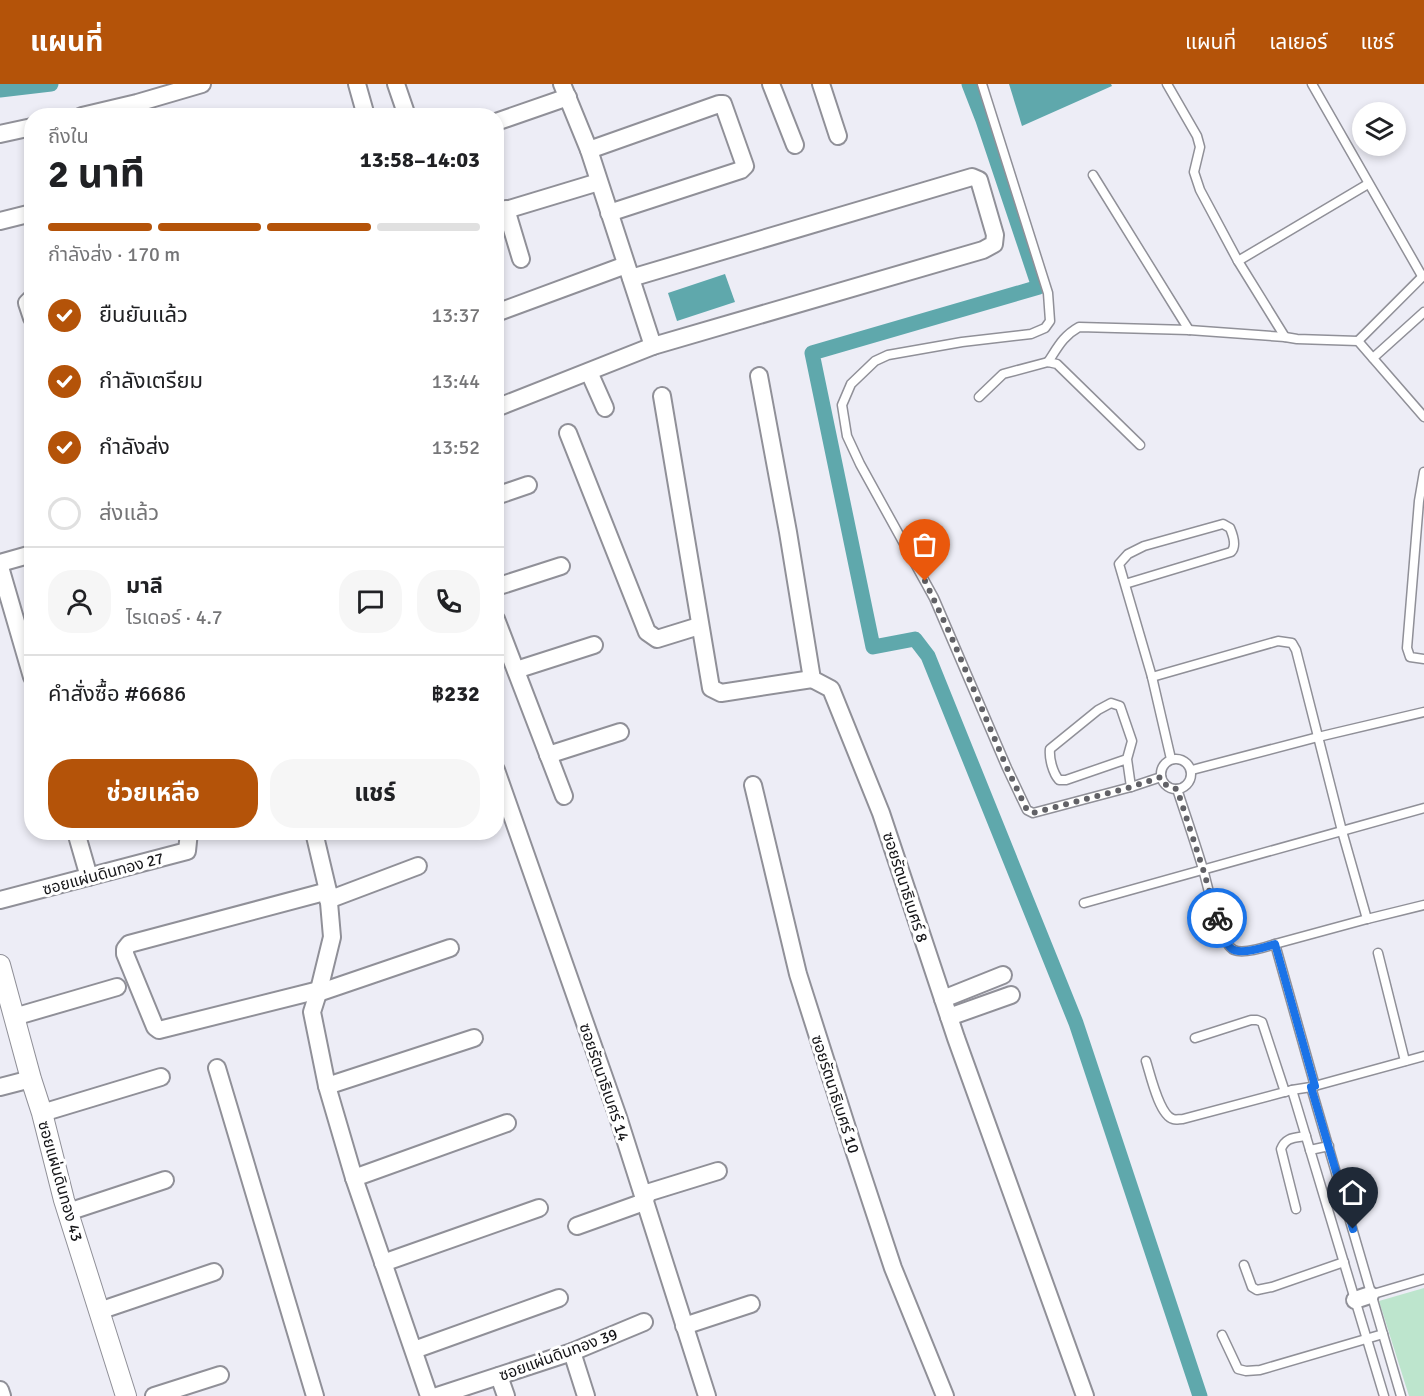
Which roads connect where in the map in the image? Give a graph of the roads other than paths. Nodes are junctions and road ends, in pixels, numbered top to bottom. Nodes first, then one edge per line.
1 (202, 84) edge
2 (357, 84) edge
3 (387, 84) edge
4 (396, 84) edge
5 (771, 84) edge
6 (821, 84) edge
7 (982, 84) edge
8 (1167, 84) edge
9 (1312, 84) edge
10 (565, 91) edge
11 (116, 108) edge
12 (364, 108) edge
13 (394, 108) edge
14 (404, 108) edge
15 (504, 118) edge
16 (24, 129) edge
17 (0, 134) edge
18 (838, 136) dead end
19 (795, 145) dead end
20 (589, 150) junction
21 (1093, 175) dead end
22 (592, 184) dead end
23 (1368, 184) junction
24 (504, 210) edge
25 (609, 213) junction
26 (24, 215) edge
27 (504, 218) edge
28 (0, 221) edge
29 (521, 259) dead end
30 (1238, 261) junction
31 (629, 272) junction
32 (1423, 275) edge
33 (504, 311) edge
34 (1424, 312) edge
35 (1189, 330) junction
36 (1285, 337) junction
37 (1358, 340) junction
38 (653, 346) junction
39 (1373, 358) junction
40 (1048, 362) junction
41 (589, 372) junction
42 (759, 376) dead end
43 (662, 396) dead end
44 (979, 397) dead end
45 (504, 405) edge
46 (1421, 405) edge
47 (604, 408) dead end
48 (1424, 417) edge
49 (568, 433) dead end
50 (1140, 445) dead end
51 (1424, 472) edge
52 (528, 484) dead end
53 (504, 493) edge
54 (1422, 501) edge
55 (24, 557) edge
56 (0, 565) edge
57 (561, 566) dead end
58 (504, 584) edge
59 (1125, 584) junction
60 (699, 626) junction
61 (504, 639) edge
62 (594, 645) dead end
63 (24, 649) edge
64 (1424, 659) edge
65 (516, 670) junction
66 (1152, 677) junction
67 (812, 679) junction
68 (1424, 712) edge
69 (620, 732) dead end
70 (1318, 736) junction
71 (548, 755) junction
72 (1127, 759) junction
73 (1171, 759) junction
74 (1192, 770) junction
75 (1161, 777) junction
76 (753, 785) dead end
77 (1131, 787) junction
78 (1177, 789) junction
79 (504, 794) edge
80 (564, 796) dead end
81 (1424, 808) edge
82 (1342, 831) junction
83 (78, 840) edge
84 (188, 840) edge
85 (316, 840) edge
86 (418, 866) dead end
87 (1203, 869) junction
88 (89, 877) junction
89 (328, 896) junction
90 (0, 900) edge
91 (1084, 903) dead end
92 (1424, 905) edge
93 (1367, 918) junction
94 (1275, 944) junction
95 (450, 948) dead end
96 (1378, 953) dead end
97 (0, 965) edge
98 (1003, 975) dead end
99 (117, 987) dead end
100 (319, 991) junction
101 (1011, 995) dead end
102 (943, 999) junction
103 (14, 1017) junction
104 (949, 1017) junction
105 (474, 1038) dead end
106 (1195, 1038) dead end
107 (1424, 1056) edge
108 (1146, 1060) dead end
109 (1405, 1061) junction
110 (216, 1068) dead end
111 (161, 1077) dead end
112 (31, 1079) junction
113 (327, 1086) junction
114 (0, 1087) edge
115 (1313, 1087) junction
116 (1289, 1091) junction
117 (42, 1113) junction
118 (507, 1123) dead end
119 (1306, 1136) junction
120 (1329, 1146) junction
121 (1310, 1150) junction
122 (718, 1171) dead end
123 (354, 1178) junction
124 (165, 1180) dead end
125 (644, 1202) junction
126 (539, 1208) dead end
127 (1296, 1209) dead end
128 (68, 1212) junction
129 (578, 1226) dead end
130 (1353, 1229) junction
131 (1336, 1234) junction
132 (1344, 1262) junction
133 (384, 1263) junction
134 (1244, 1265) dead end
135 (214, 1272) dead end
136 (1424, 1279) edge
137 (1363, 1297) junction
138 (559, 1298) dead end
139 (751, 1304) dead end
140 (99, 1311) junction
141 (644, 1322) dead end
142 (684, 1326) junction
143 (1383, 1334) junction
144 (1222, 1335) dead end
145 (1367, 1339) junction
146 (414, 1350) junction
147 (572, 1352) junction
148 (220, 1375) dead end
149 (499, 1376) junction
150 (0, 1390) edge
151 (2, 1396) edge
152 (126, 1396) edge
153 (154, 1396) edge
154 (315, 1396) edge
155 (429, 1396) edge
156 (437, 1396) edge
157 (506, 1396) edge
158 (586, 1396) edge
159 (707, 1396) edge
160 (945, 1396) edge
161 (1085, 1396) edge
162 (1384, 1396) edge
163 (1401, 1396) edge

1 - 11 street
2 - 12 street
3 - 13 street
4 - 14 street
5 - 19 street
6 - 18 street
7 - 77 lane
8 - 30 lane
9 - 23 lane
10 - 15 street
10 - 20 street
16 - 17 street
20 - 25 street
20 - 25 street
21 - 35 lane
22 - 24 street
23 - 30 lane
23 - 32 lane
25 - 31 street
26 - 28 street
27 - 29 street
30 - 36 lane
31 - 33 street
31 - 38 street
31 - 38 street
32 - 37 lane
34 - 39 lane
35 - 36 lane
35 - 40 lane
36 - 37 lane
37 - 39 lane
38 - 41 street
39 - 46 lane
40 - 44 lane
40 - 50 lane
41 - 45 street
41 - 47 street
42 - 67 street
43 - 60 street
46 - 48 lane
49 - 60 street
51 - 54 lane
52 - 53 street
54 - 64 lane
55 - 56 street
56 - 63 street
57 - 58 street
59 - 59 lane
59 - 66 lane
60 - 67 street
61 - 65 street
62 - 65 street
65 - 71 street
66 - 70 lane
66 - 73 lane
67 - 102 street, ซอยรัตนาธิเบศร์ 8
68 - 70 lane
69 - 71 street
70 - 74 lane
70 - 82 lane
71 - 80 street
72 - 72 lane
72 - 77 lane
73 - 74 lane
73 - 75 lane
74 - 78 lane
75 - 77 lane
75 - 78 lane
76 - 160 street, ซอยรัตนาธิเบศร์ 10
78 - 87 lane
79 - 125 street, ซอยรัตนาธิเบศร์ 14
81 - 82 lane
82 - 87 lane
82 - 93 lane
83 - 88 street
84 - 88 street, ซอยแผ่นดินทอง 27
85 - 89 street
86 - 89 street
87 - 91 lane
87 - 94 lane
88 - 90 street, ซอยแผ่นดินทอง 27
89 - 100 street
89 - 100 street
92 - 93 lane
93 - 94 lane
94 - 115 lane
95 - 100 street
96 - 109 lane
97 - 103 street, ซอยแผ่นดินทอง 43
98 - 102 street
99 - 103 street
100 - 113 street
101 - 104 street
102 - 104 street, ซอยรัตนาธิเบศร์ 8
103 - 112 street, ซอยแผ่นดินทอง 43
104 - 161 street, ซอยรัตนาธิเบศร์ 8
105 - 113 street
106 - 116 lane
107 - 109 lane
108 - 116 lane
109 - 115 lane
110 - 154 street
111 - 117 street
112 - 114 street
112 - 117 street, ซอยแผ่นดินทอง 43
113 - 123 street
115 - 116 lane
115 - 120 lane
116 - 119 lane
117 - 128 street, ซอยแผ่นดินทอง 43
118 - 123 street
119 - 121 lane
119 - 127 lane
120 - 121 lane
120 - 130 lane
121 - 131 lane
122 - 125 street
123 - 133 street
124 - 128 street
125 - 129 street
125 - 142 street, ซอยรัตนาธิเบศร์ 14
126 - 133 street
128 - 140 street, ซอยแผ่นดินทอง 43
130 - 131 lane
130 - 137 lane
131 - 132 lane
132 - 134 lane
132 - 137 lane
133 - 146 street
135 - 140 street
136 - 137 lane
137 - 143 lane
137 - 145 lane
138 - 146 street
139 - 142 street
140 - 152 street, ซอยแผ่นดินทอง 43
141 - 147 street, ซอยแผ่นดินทอง 39
142 - 159 street, ซอยรัตนาธิเบศร์ 14
143 - 145 lane
143 - 163 lane
144 - 145 lane
145 - 162 lane
146 - 155 street
147 - 149 street, ซอยแผ่นดินทอง 39
147 - 158 street
148 - 153 street
149 - 156 street, ซอยแผ่นดินทอง 39
149 - 157 street
150 - 151 street

